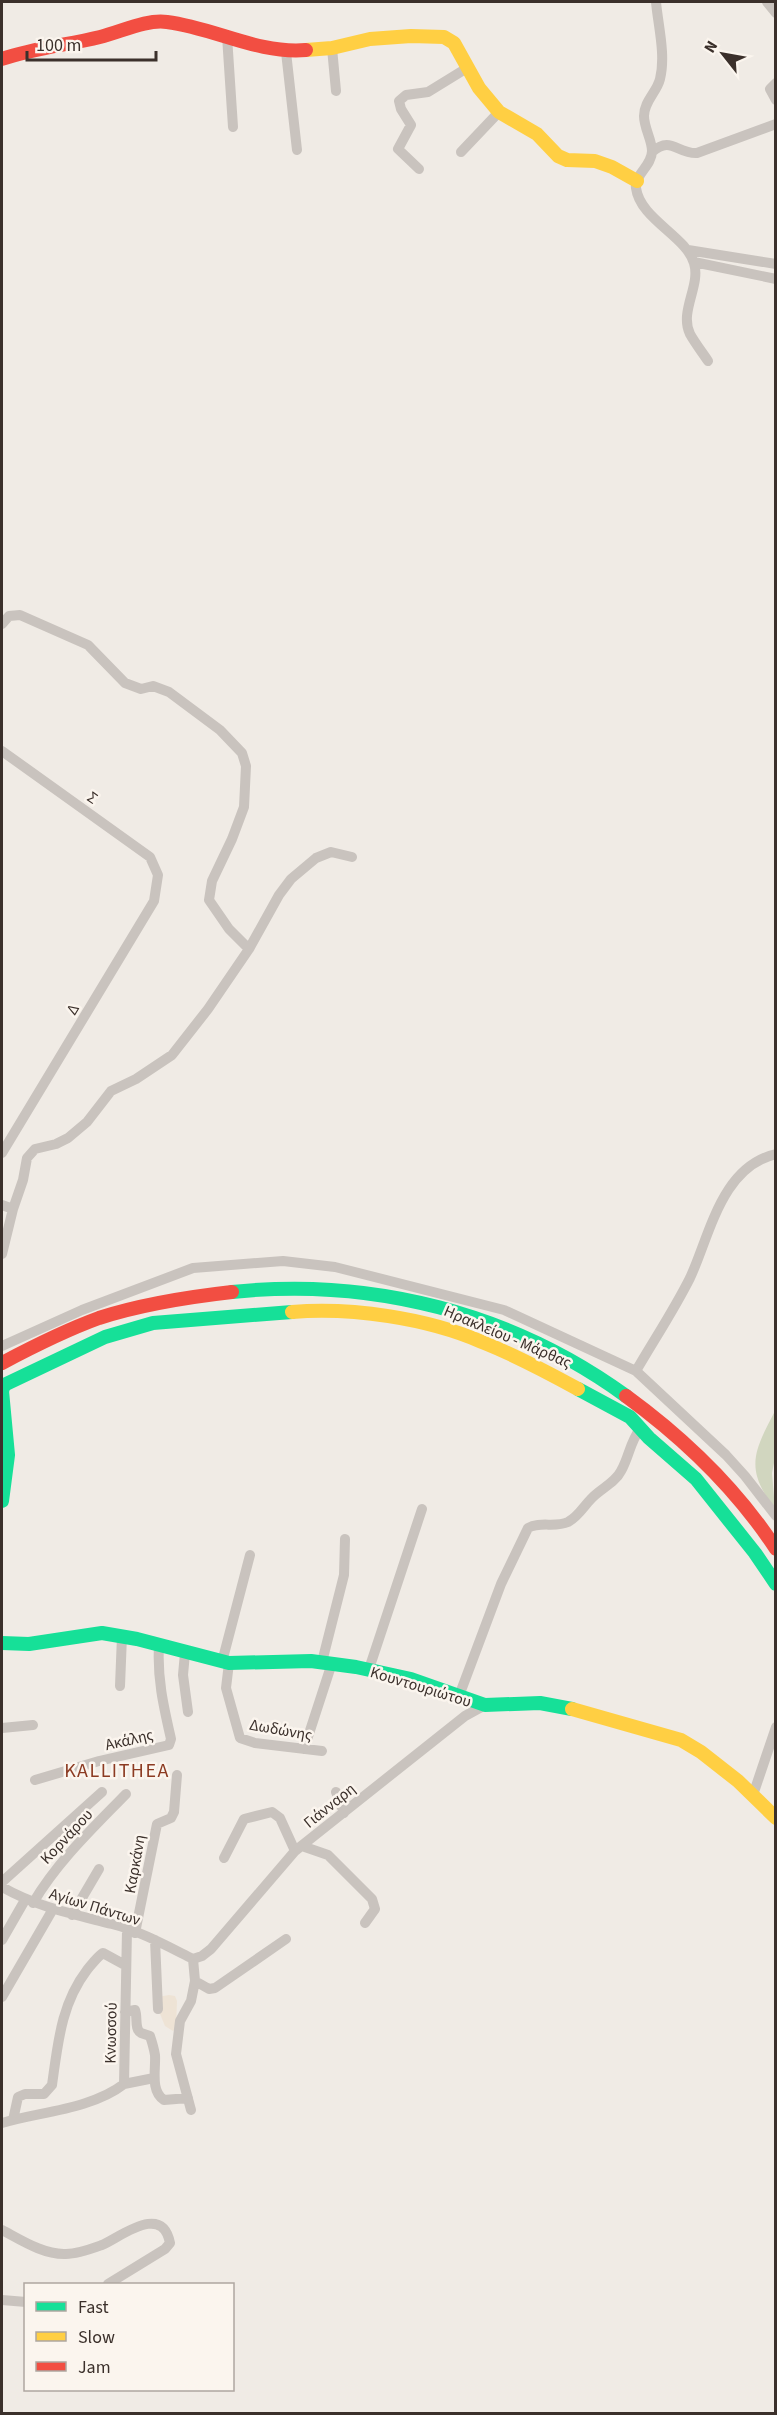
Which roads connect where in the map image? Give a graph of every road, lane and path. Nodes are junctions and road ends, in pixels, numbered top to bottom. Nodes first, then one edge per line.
1 (656, 2) edge
2 (767, 2) edge
3 (776, 13) edge
4 (227, 36) junction
5 (332, 48) junction
6 (286, 52) junction
7 (2, 59) edge
8 (467, 68) junction
9 (776, 83) edge
10 (336, 91) dead end
11 (776, 100) edge
12 (499, 112) junction
13 (776, 123) edge
14 (232, 127) dead end
15 (297, 150) dead end
16 (461, 152) dead end
17 (652, 152) junction
18 (419, 169) dead end
19 (637, 181) junction
20 (687, 250) junction
21 (694, 262) junction
22 (776, 264) edge
23 (776, 279) edge
24 (708, 361) dead end
25 (2, 624) edge
26 (2, 751) edge
27 (352, 857) dead end
28 (158, 875) joint
29 (249, 949) junction
30 (2, 1153) edge
31 (776, 1154) edge
32 (2, 1205) edge
33 (14, 1209) junction
34 (2, 1254) edge
35 (2, 1346) edge
36 (2, 1363) edge
37 (636, 1371) junction
38 (640, 1429) junction
39 (2, 1501) edge
40 (422, 1509) dead end
41 (776, 1516) edge
42 (345, 1539) dead end
43 (776, 1549) edge
44 (250, 1555) dead end
45 (776, 1584) edge
46 (122, 1636) junction
47 (2, 1643) edge
48 (159, 1646) junction
49 (185, 1653) junction
50 (225, 1662) junction
51 (327, 1663) junction
52 (369, 1670) junction
53 (120, 1686) dead end
54 (459, 1696) junction
55 (485, 1705) junction
56 (188, 1712) dead end
57 (33, 1725) dead end
58 (776, 1727) edge
59 (2, 1728) edge
60 (304, 1749) junction
61 (322, 1751) dead end
62 (177, 1775) dead end
63 (35, 1780) dead end
64 (102, 1792) dead end
65 (336, 1792) dead end
66 (126, 1794) dead end
67 (753, 1795) junction
68 (344, 1813) junction
69 (776, 1818) edge
70 (299, 1848) junction
71 (224, 1858) dead end
72 (99, 1869) dead end
73 (2, 1882) edge
74 (2, 1887) edge
75 (29, 1901) junction
76 (53, 1910) junction
77 (72, 1915) junction
78 (365, 1923) dead end
79 (131, 1931) junction
80 (286, 1939) dead end
81 (2, 1940) edge
82 (155, 1940) junction
83 (193, 1959) junction
84 (125, 1965) junction
85 (195, 1981) junction
86 (2, 1996) edge
87 (158, 2009) dead end
88 (125, 2012) junction
89 (177, 2049) junction
90 (154, 2072) junction
91 (124, 2084) junction
92 (188, 2097) junction
93 (191, 2110) dead end
94 (7, 2121) edge
95 (2, 2230) edge
96 (110, 2283) edge
97 (2, 2300) edge
98 (24, 2302) edge

1 - 17 street
2 - 3 street
4 - 6 street
4 - 7 street
4 - 14 street
5 - 6 street
5 - 8 street
5 - 10 street
6 - 15 street
8 - 12 street
8 - 18 street
9 - 11 street
12 - 16 street
12 - 19 street
13 - 17 street
17 - 19 street
19 - 20 street
20 - 21 street
20 - 22 street
21 - 23 street
21 - 24 street
25 - 29 street
26 - 28 street, Σ
27 - 29 street
28 - 30 street, Δ
29 - 33 street
31 - 37 street
32 - 33 street
33 - 34 street
35 - 37 street
36 - 43 street, Ηρακλείου - Μάρθας
37 - 41 street
38 - 39 street
38 - 45 street
38 - 54 street
40 - 52 street
42 - 51 street
44 - 50 street
46 - 47 street, Κουντουριώτου
46 - 48 street, Κουντουριώτου
46 - 53 street
48 - 49 street, Κουντουριώτου
48 - 63 street, Ακάλης
49 - 50 street, Κουντουριώτου
49 - 56 street
50 - 51 street, Κουντουριώτου
50 - 60 street, Δωδώνης
51 - 52 street, Κουντουριώτου
51 - 60 street
52 - 54 street, Κουντουριώτου
54 - 55 street, Κουντουριώτου
55 - 67 street, Κουντουριώτου
55 - 68 street, Γιάνναρη
57 - 59 street
58 - 67 street
60 - 61 street, Δωδώνης
62 - 79 street, Καρκάνη
64 - 73 street
65 - 68 street
66 - 75 street, Κορνάρου
67 - 69 street, Κουντουριώτου
68 - 70 street, Γιάνναρη
70 - 71 street
70 - 78 street
70 - 83 street, Γιάνναρη
72 - 77 street
74 - 75 street, Αγίων Πάντων
75 - 76 street, Αγίων Πάντων
75 - 81 street, Κορνάρου
76 - 77 street, Αγίων Πάντων
76 - 86 street
77 - 79 street, Αγίων Πάντων
79 - 82 street, Αγίων Πάντων
79 - 84 street, Κνωσσού
80 - 85 street
82 - 83 street, Αγίων Πάντων
82 - 87 street
83 - 85 street
84 - 88 street, Κνωσσού
84 - 94 street
85 - 89 street
88 - 90 street
88 - 91 street, Κνωσσού
89 - 90 street
89 - 92 street
90 - 91 street
90 - 92 street
91 - 94 street, Κνωσσού
92 - 93 street
95 - 96 street
97 - 98 street

